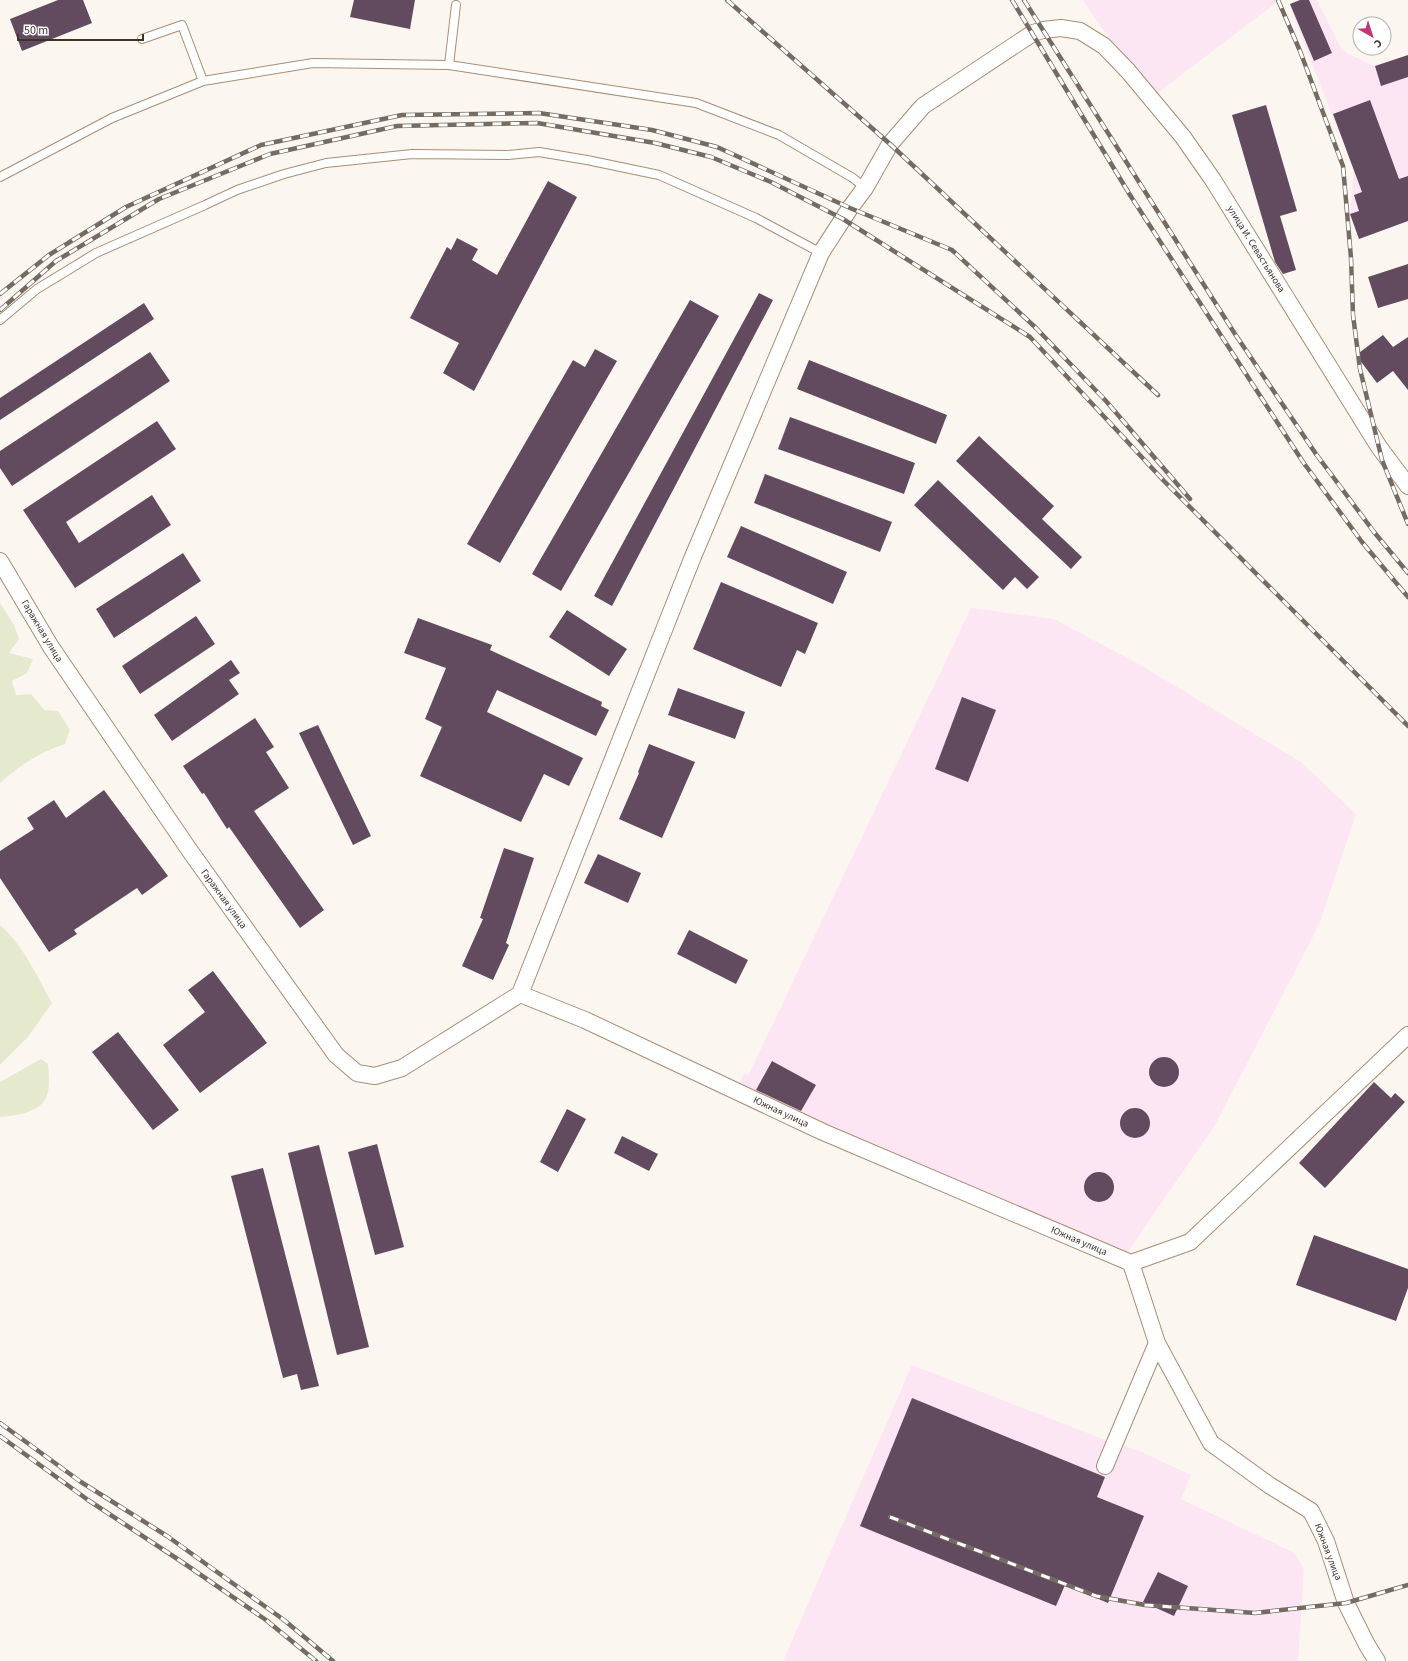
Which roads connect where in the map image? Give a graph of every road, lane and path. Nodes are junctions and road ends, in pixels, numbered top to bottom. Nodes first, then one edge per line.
1 (456, 5) dead end
2 (142, 39) dead end
3 (449, 65) junction
4 (203, 81) junction
5 (0, 177) edge
6 (865, 188) junction
7 (821, 253) junction
8 (0, 320) edge
9 (1408, 486) edge
10 (0, 561) edge
11 (520, 994) junction
12 (1408, 1035) edge
13 (1131, 1262) junction
14 (1157, 1343) junction
15 (1105, 1466) dead end
16 (1377, 1661) edge

1 - 3 lane
2 - 4 lane
3 - 4 lane
3 - 6 lane
4 - 5 lane
6 - 7 street
6 - 9 street, улица И. Севастьянова
7 - 8 lane
7 - 11 street
10 - 11 street, Гаражная улица
11 - 13 street, Южная улица
12 - 13 street
13 - 14 street, Южная улица
14 - 15 street
14 - 16 street, Южная улица

